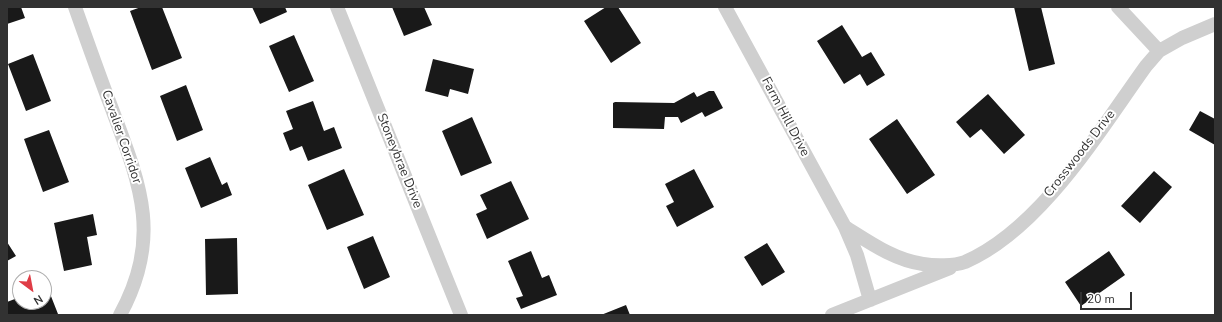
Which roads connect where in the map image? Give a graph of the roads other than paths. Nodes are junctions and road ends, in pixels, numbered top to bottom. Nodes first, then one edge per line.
1 (75, 7) edge
2 (337, 7) edge
3 (725, 7) edge
4 (1118, 7) edge
5 (1215, 24) edge
6 (1159, 51) junction
7 (845, 226) junction
8 (964, 262) junction
9 (870, 300) junction
10 (120, 315) edge
11 (462, 315) edge
12 (832, 315) edge

1 - 10 street, Cavalier Corridor
2 - 11 street, Stoneybrae Drive
3 - 7 street, Farm Hill Drive
4 - 6 street
5 - 6 street, Crosswoods Drive
6 - 8 street, Crosswoods Drive
7 - 8 street, Crosswoods Drive
7 - 9 street
8 - 9 street
9 - 12 street

